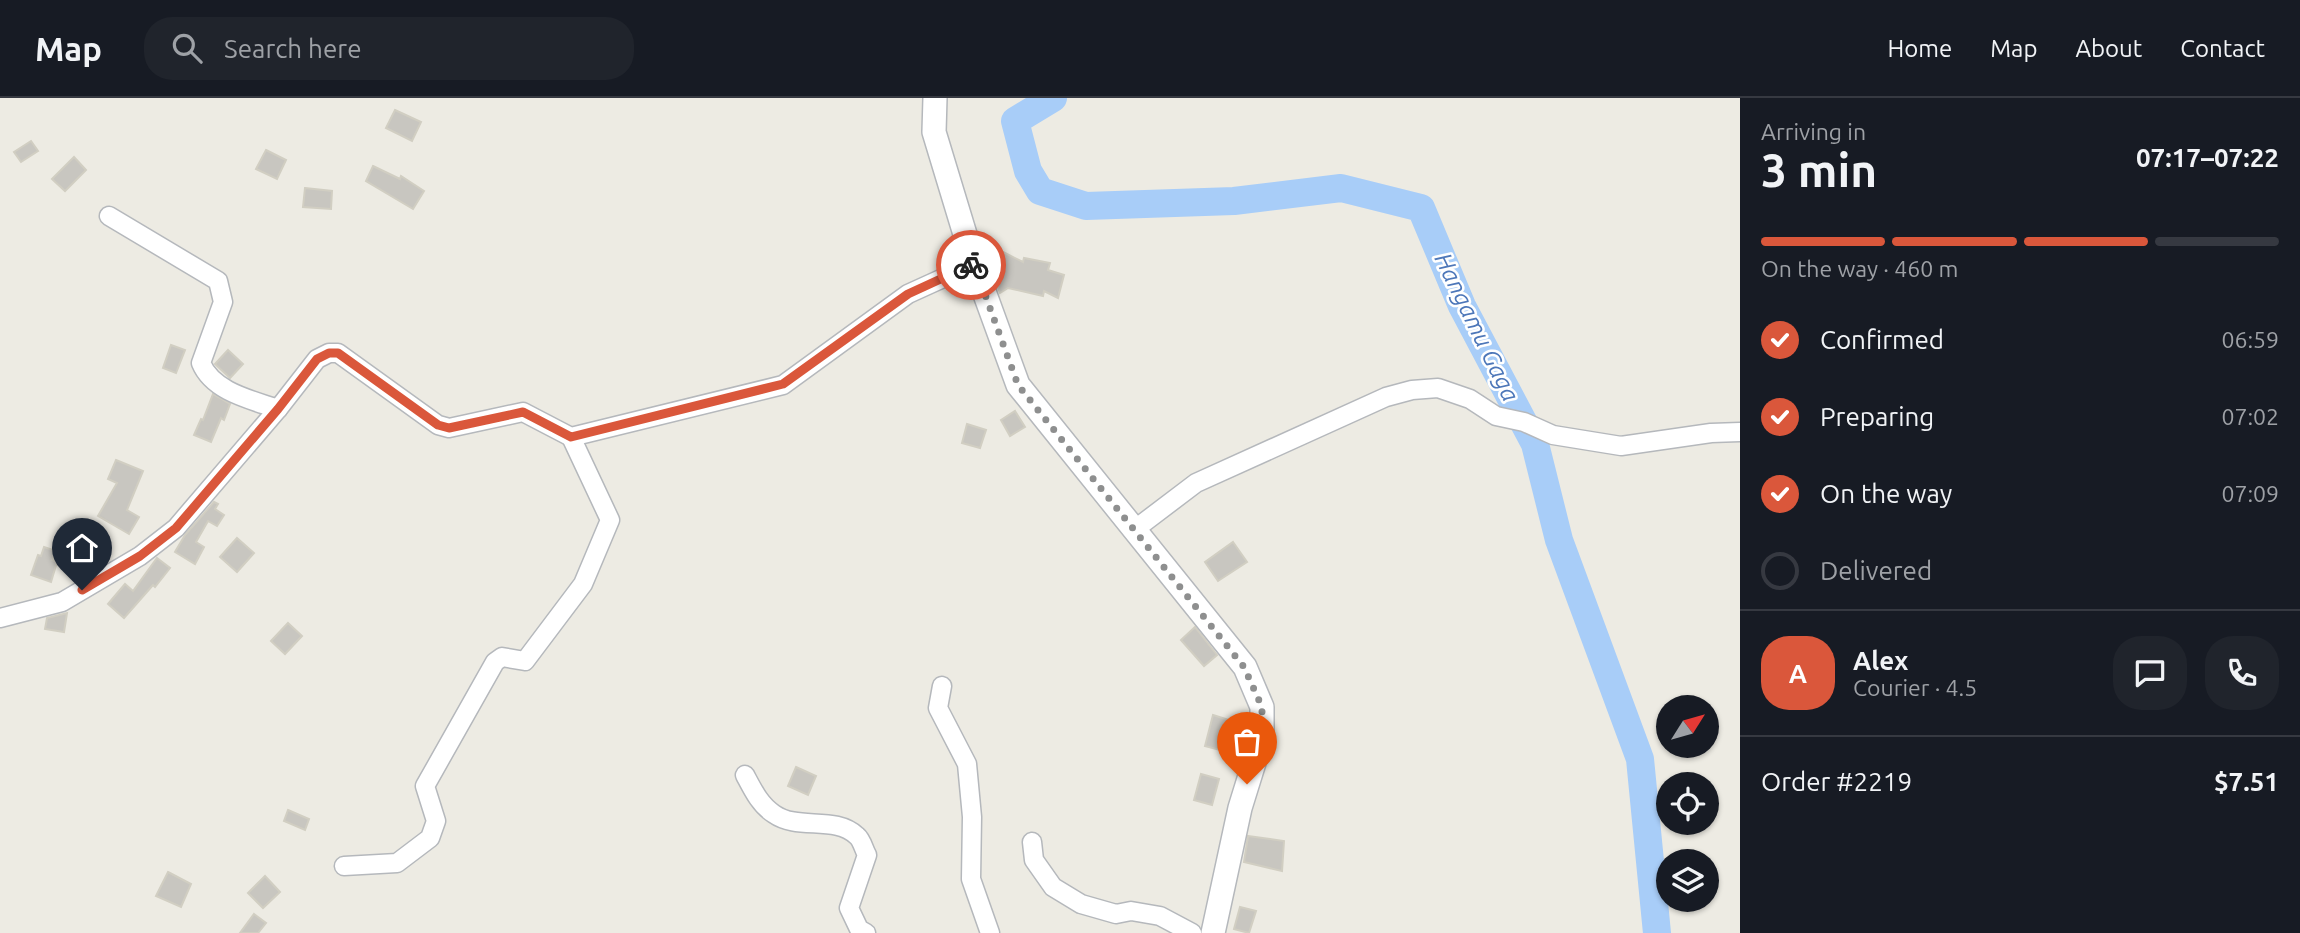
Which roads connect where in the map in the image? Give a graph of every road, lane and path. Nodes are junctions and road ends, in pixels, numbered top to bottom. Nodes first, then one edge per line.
1 (935, 98) edge
2 (109, 216) dead end
3 (974, 264) junction
4 (278, 409) junction
5 (1740, 432) edge
6 (571, 437) junction
7 (1134, 530) junction
8 (0, 618) edge
9 (942, 686) dead end
10 (745, 775) dead end
11 (1031, 842) dead end
12 (344, 866) dead end
13 (866, 933) edge
14 (990, 933) edge
15 (1192, 933) edge
16 (1213, 933) edge

1 - 3 street
2 - 4 street
3 - 6 street
3 - 7 street
4 - 6 street
4 - 8 street
5 - 7 street
6 - 12 street
7 - 16 street
9 - 14 street
10 - 13 street
11 - 15 street

